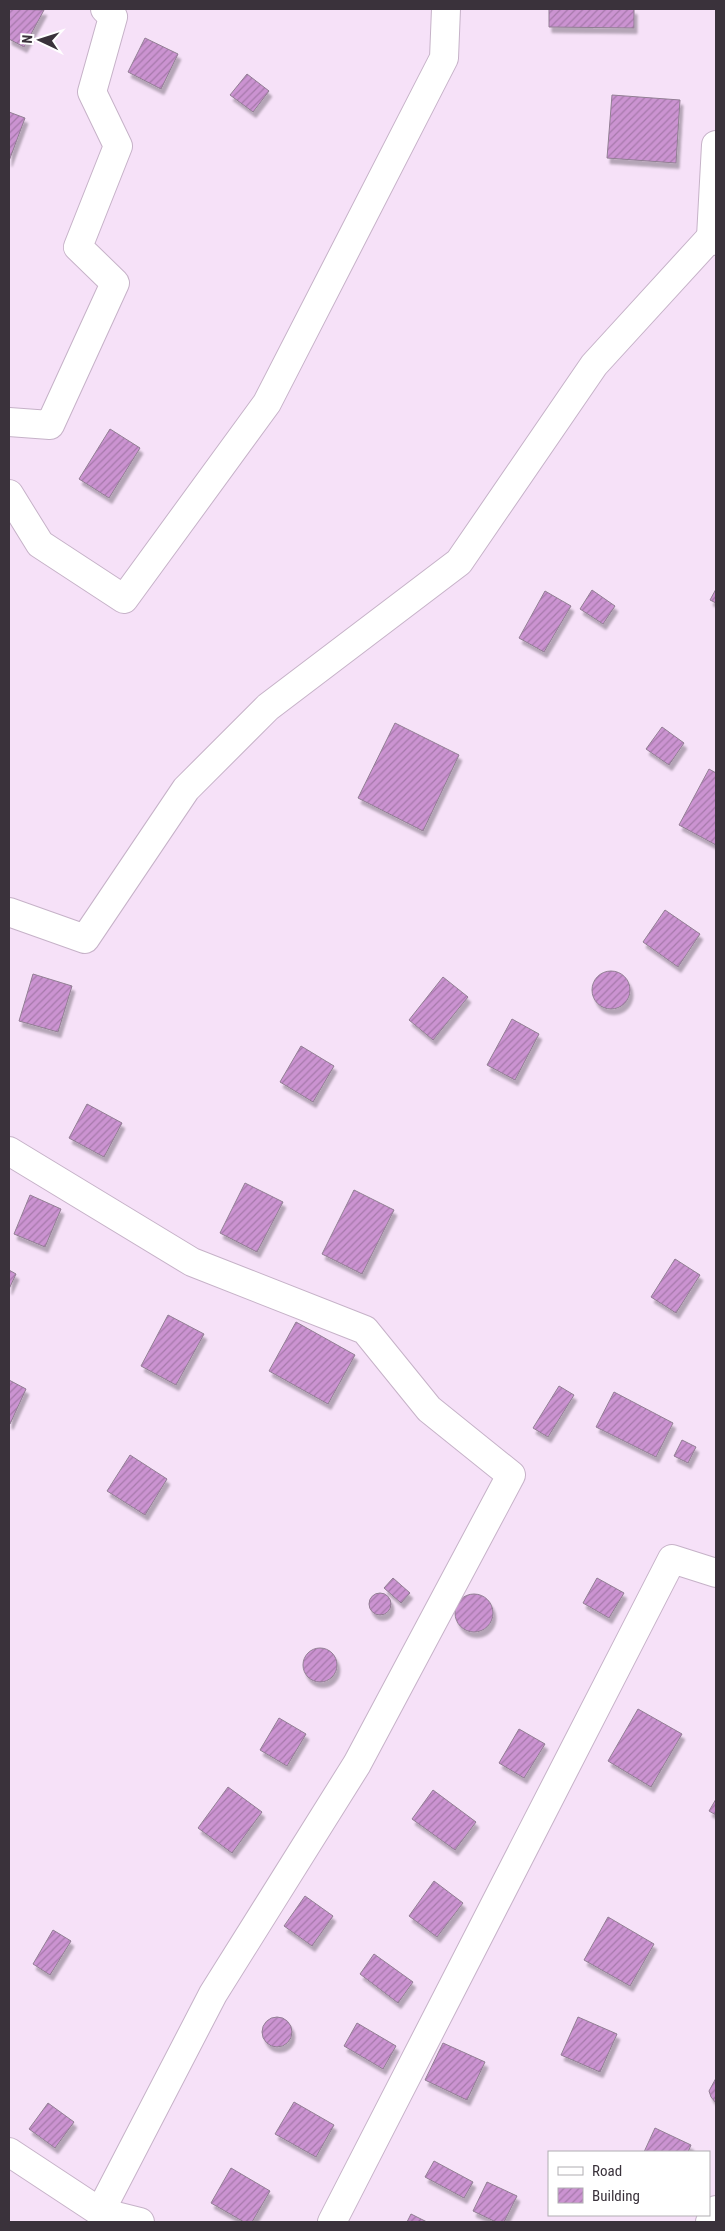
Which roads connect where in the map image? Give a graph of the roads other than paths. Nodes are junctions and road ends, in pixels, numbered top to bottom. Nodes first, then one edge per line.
1 (105, 9) edge
2 (446, 9) edge
3 (716, 145) edge
4 (714, 239) edge
5 (9, 422) edge
6 (9, 494) edge
7 (9, 912) edge
8 (9, 1151) edge
9 (716, 1573) edge
10 (9, 2152) edge
11 (716, 2210) edge
12 (100, 2212) junction
13 (140, 2222) edge
14 (332, 2222) edge
15 (710, 2222) edge

1 - 5 street
2 - 6 street
3 - 4 street
4 - 7 street
8 - 12 street
9 - 14 street
10 - 12 street
11 - 15 street
12 - 13 street

